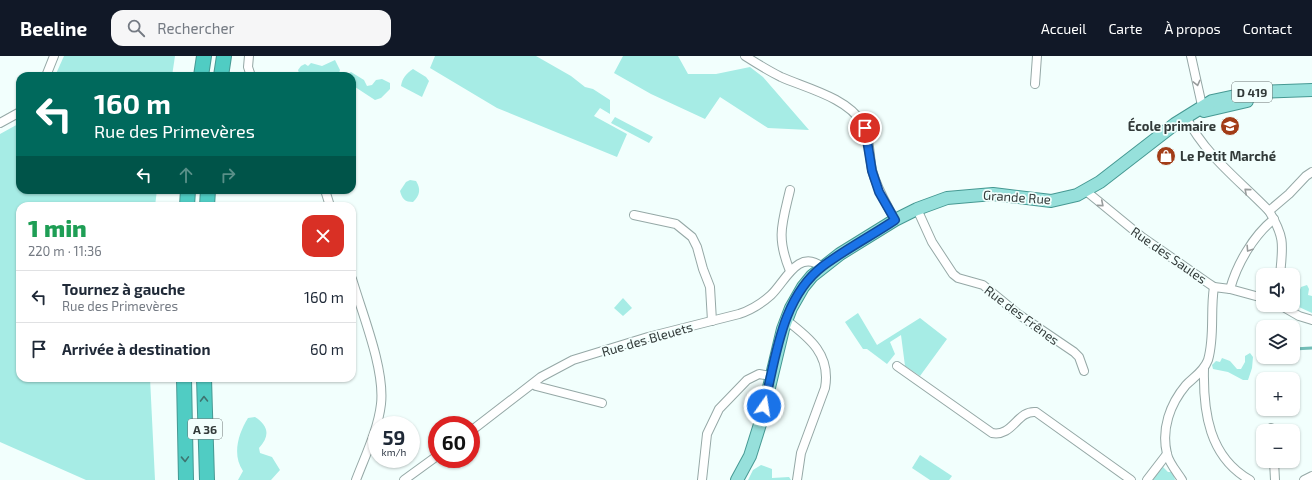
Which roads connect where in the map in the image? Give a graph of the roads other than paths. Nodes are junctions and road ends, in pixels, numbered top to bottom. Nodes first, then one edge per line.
1 (54, 56) edge
2 (204, 56) edge
3 (224, 56) edge
4 (249, 56) edge
5 (745, 56) edge
6 (1037, 56) edge
7 (1191, 56) edge
8 (48, 72) edge
9 (202, 72) edge
10 (222, 72) edge
11 (250, 72) edge
12 (1034, 84) dead end
13 (1312, 90) edge
14 (1312, 96) edge
15 (1201, 110) junction
16 (16, 114) edge
17 (1186, 117) junction
18 (0, 123) edge
19 (1312, 172) edge
20 (790, 190) dead end
21 (1086, 191) junction
22 (917, 209) junction
23 (1269, 211) junction
24 (634, 215) dead end
25 (1274, 219) junction
26 (895, 220) junction
27 (822, 266) junction
28 (1280, 268) edge
29 (790, 271) junction
30 (1214, 287) junction
31 (1230, 289) junction
32 (356, 292) edge
33 (1256, 296) edge
34 (1292, 312) edge
35 (786, 320) junction
36 (1312, 320) edge
37 (712, 321) junction
38 (897, 366) dead end
39 (1204, 369) junction
40 (1084, 371) dead end
41 (771, 376) junction
42 (184, 382) edge
43 (204, 382) edge
44 (533, 384) junction
45 (602, 403) dead end
46 (480, 424) edge
47 (1167, 454) junction
48 (428, 463) edge
49 (1274, 468) edge
50 (1312, 476) edge
51 (186, 480) edge
52 (206, 480) edge
53 (356, 480) edge
54 (404, 480) edge
55 (702, 480) edge
56 (738, 480) edge
57 (797, 480) edge
58 (1131, 480) edge
59 (1147, 480) edge
60 (1182, 480) edge
61 (1250, 480) edge
62 (1275, 480) edge
63 (1304, 480) edge

1 - 8 street
2 - 9 highway
3 - 10 highway
4 - 11 street
5 - 26 street
6 - 12 street
7 -> 15 street
13 - 15 main road, Grande Rue / D 419
14 - 15 main road
15 - 17 main road, Grande Rue / D 419
16 - 18 street
17 - 21 main road, Grande Rue / D 419
23 -> 17 street
19 - 23 street
20 - 29 street
21 - 22 main road, Grande Rue / D 419
21 -> 30 street, Rue des Saules
22 - 26 main road, Grande Rue / D 419
22 - 40 street, Rue des Frênes
23 - 25 street
24 - 37 street
25 - 28 street
25 -> 31 street
26 - 27 main road, Grande Rue / D 419
27 - 29 street, Rue des Bleuets
27 - 35 main road, Grande Rue / D 419
29 - 37 street, Rue des Bleuets
30 - 31 street, Rue des Saules
30 - 39 street
31 - 33 street, Rue des Saules
32 - 53 street
34 - 36 street
35 - 41 main road, Grande Rue / D 419
35 - 57 street
37 - 44 street, Rue des Bleuets
38 - 58 street
39 - 47 street
39 - 61 street
41 - 55 street
41 - 56 main road, Grande Rue / D 419
42 -> 51 highway, A 36
52 -> 43 highway, A 36
44 - 45 street
44 - 46 street, Rue des Bleuets
47 - 59 street
47 - 60 street
48 - 54 street
49 - 62 street
50 - 63 street

